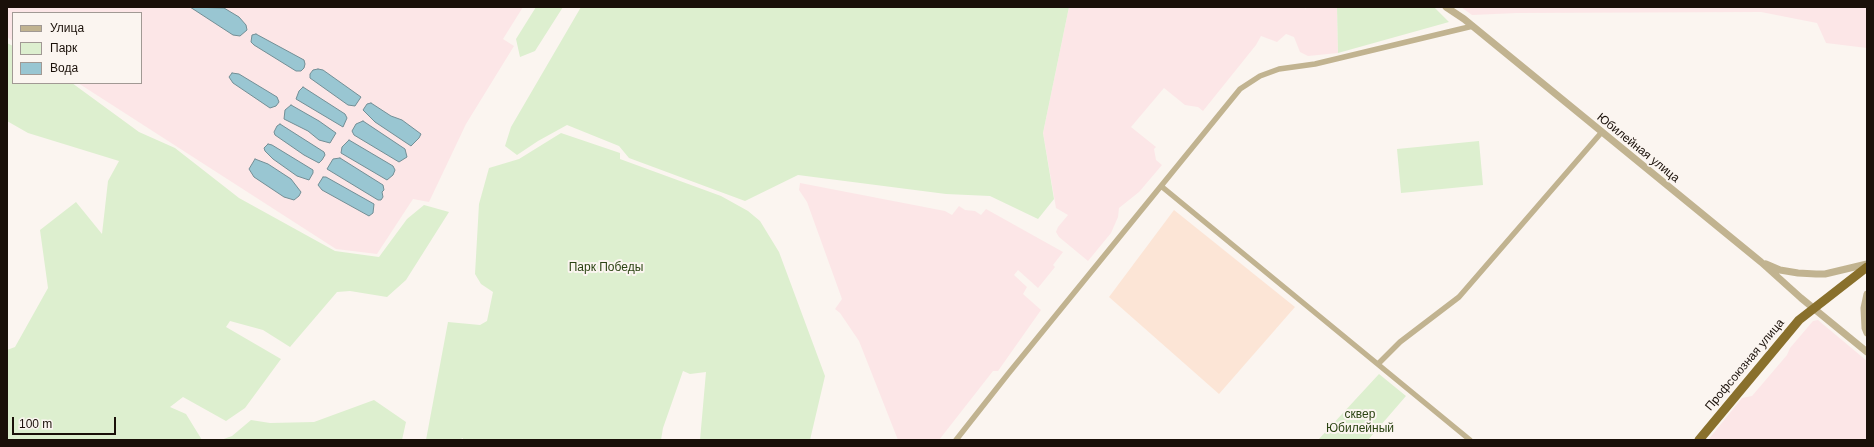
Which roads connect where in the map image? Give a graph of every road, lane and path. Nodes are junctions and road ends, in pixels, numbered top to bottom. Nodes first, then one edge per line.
1 (1446, 7) edge
2 (1473, 26) junction
3 (1601, 133) junction
4 (1161, 186) junction
5 (1761, 262) junction
6 (1867, 265) edge
7 (1867, 294) edge
8 (1813, 308) junction
9 (1867, 333) edge
10 (1867, 352) edge
11 (1378, 364) junction
12 (956, 440) edge
13 (1470, 440) edge
14 (1699, 440) edge

1 - 2 street, Юбилейная улица
2 - 3 street, Юбилейная улица
2 - 4 street
3 - 5 street, Юбилейная улица
3 - 11 street
4 - 11 street
4 - 12 street
5 - 6 street
5 - 8 street, Юбилейная улица
6 - 8 highway, Профсоюзная улица
7 - 9 street
8 - 10 street, Юбилейная улица
8 - 14 highway, Профсоюзная улица
11 - 13 street

